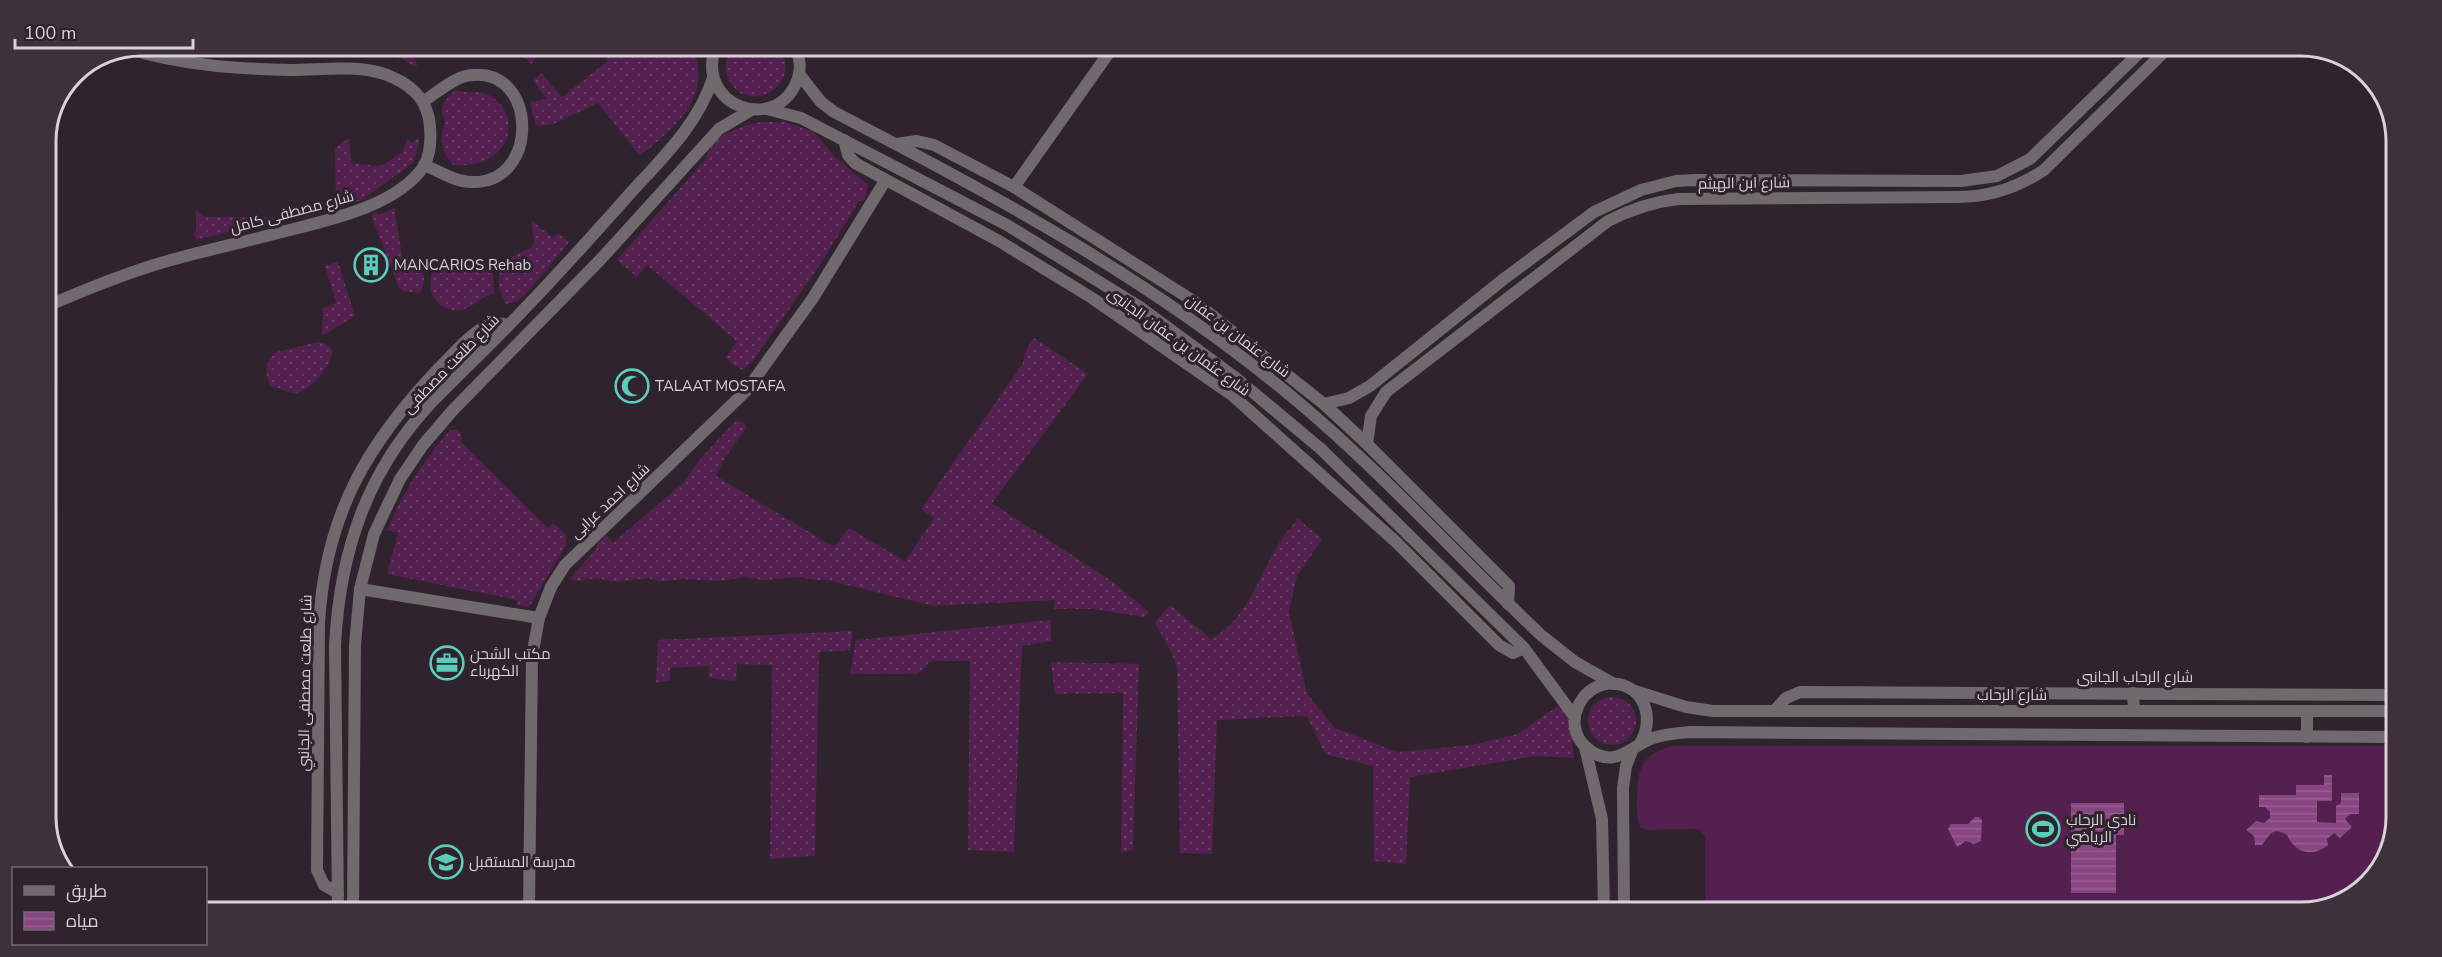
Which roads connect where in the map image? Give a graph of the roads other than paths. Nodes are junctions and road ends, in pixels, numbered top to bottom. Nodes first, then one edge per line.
1 (154, 56) edge
2 (712, 56) edge
3 (798, 56) edge
4 (1107, 56) edge
5 (2136, 56) edge
6 (2160, 56) edge
7 (799, 74) junction
8 (712, 78) junction
9 (424, 101) junction
10 (767, 109) junction
11 (751, 110) junction
12 (844, 140) junction
13 (896, 144) junction
14 (424, 165) junction
15 (885, 181) junction
16 (1836, 182) junction
17 (1014, 187) junction
18 (1836, 197) junction
19 (56, 302) edge
20 (509, 325) junction
21 (1324, 404) junction
22 (1335, 434) junction
23 (1367, 444) junction
24 (1321, 449) junction
25 (360, 589) junction
26 (1508, 604) junction
27 (538, 618) junction
28 (1524, 648) junction
29 (1614, 684) junction
30 (1634, 691) junction
31 (2133, 693) junction
32 (2386, 694) edge
33 (1775, 710) junction
34 (2133, 710) junction
35 (2307, 711) junction
36 (2386, 711) edge
37 (1574, 716) junction
38 (2307, 736) junction
39 (2386, 737) edge
40 (1585, 747) junction
41 (1635, 748) junction
42 (355, 775) junction
43 (337, 776) junction
44 (338, 893) junction
45 (338, 902) edge
46 (353, 902) edge
47 (529, 902) edge
48 (1604, 902) edge
49 (1624, 902) edge

1 - 9 street
2 - 8 street
3 - 7 street
4 - 17 street
5 - 16 street, شارع ابن الهيثم
6 - 18 street, شارع ابن الهيثم
7 - 10 street
7 - 13 street, شارع عثمان بن عفان
8 - 11 street
8 - 20 street, شارع طلعت مصطفى
9 - 14 street
9 - 14 street
10 - 11 street
10 - 12 street
11 - 25 street
12 - 15 street, شارع عثمان بن عفان الجانبى
12 - 24 street
13 - 17 street
13 - 22 street, شارع عثمان بن عفان
14 - 19 street, شارع مصطفى كامل
15 - 27 street, شارع احمد عرابى
15 - 28 street, شارع عثمان بن عفان الجانبى
16 - 18 street
16 - 21 street, شارع ابن الهيثم
17 - 21 street
18 - 23 street, شارع ابن الهيثم
20 - 43 street, شارع طلعت مصطفى
20 - 44 street, شارع طلعت مصطفى الجانبي
21 - 23 street
22 - 24 street
22 - 26 street, شارع عثمان بن عفان
23 - 26 street
24 - 28 street
25 - 27 street
25 - 42 street
26 - 29 street, شارع عثمان بن عفان
27 - 47 street, شارع احمد عرابى
28 - 37 street
29 - 30 street
29 - 37 street
30 - 33 street, شارع الرحاب
30 - 41 street
31 - 32 street, شارع الرحاب الجانبى
31 - 33 street, شارع الرحاب الجانبى
31 - 34 street
33 - 34 street, شارع الرحاب
34 - 35 street, شارع الرحاب
35 - 36 street, شارع الرحاب
35 - 38 street
37 - 40 street
38 - 39 street
38 - 41 street
40 - 41 street
40 - 48 street
41 - 49 street
42 - 43 street
42 - 46 street
43 - 44 street, شارع طلعت مصطفى
44 - 45 street, شارع طلعت مصطفى

